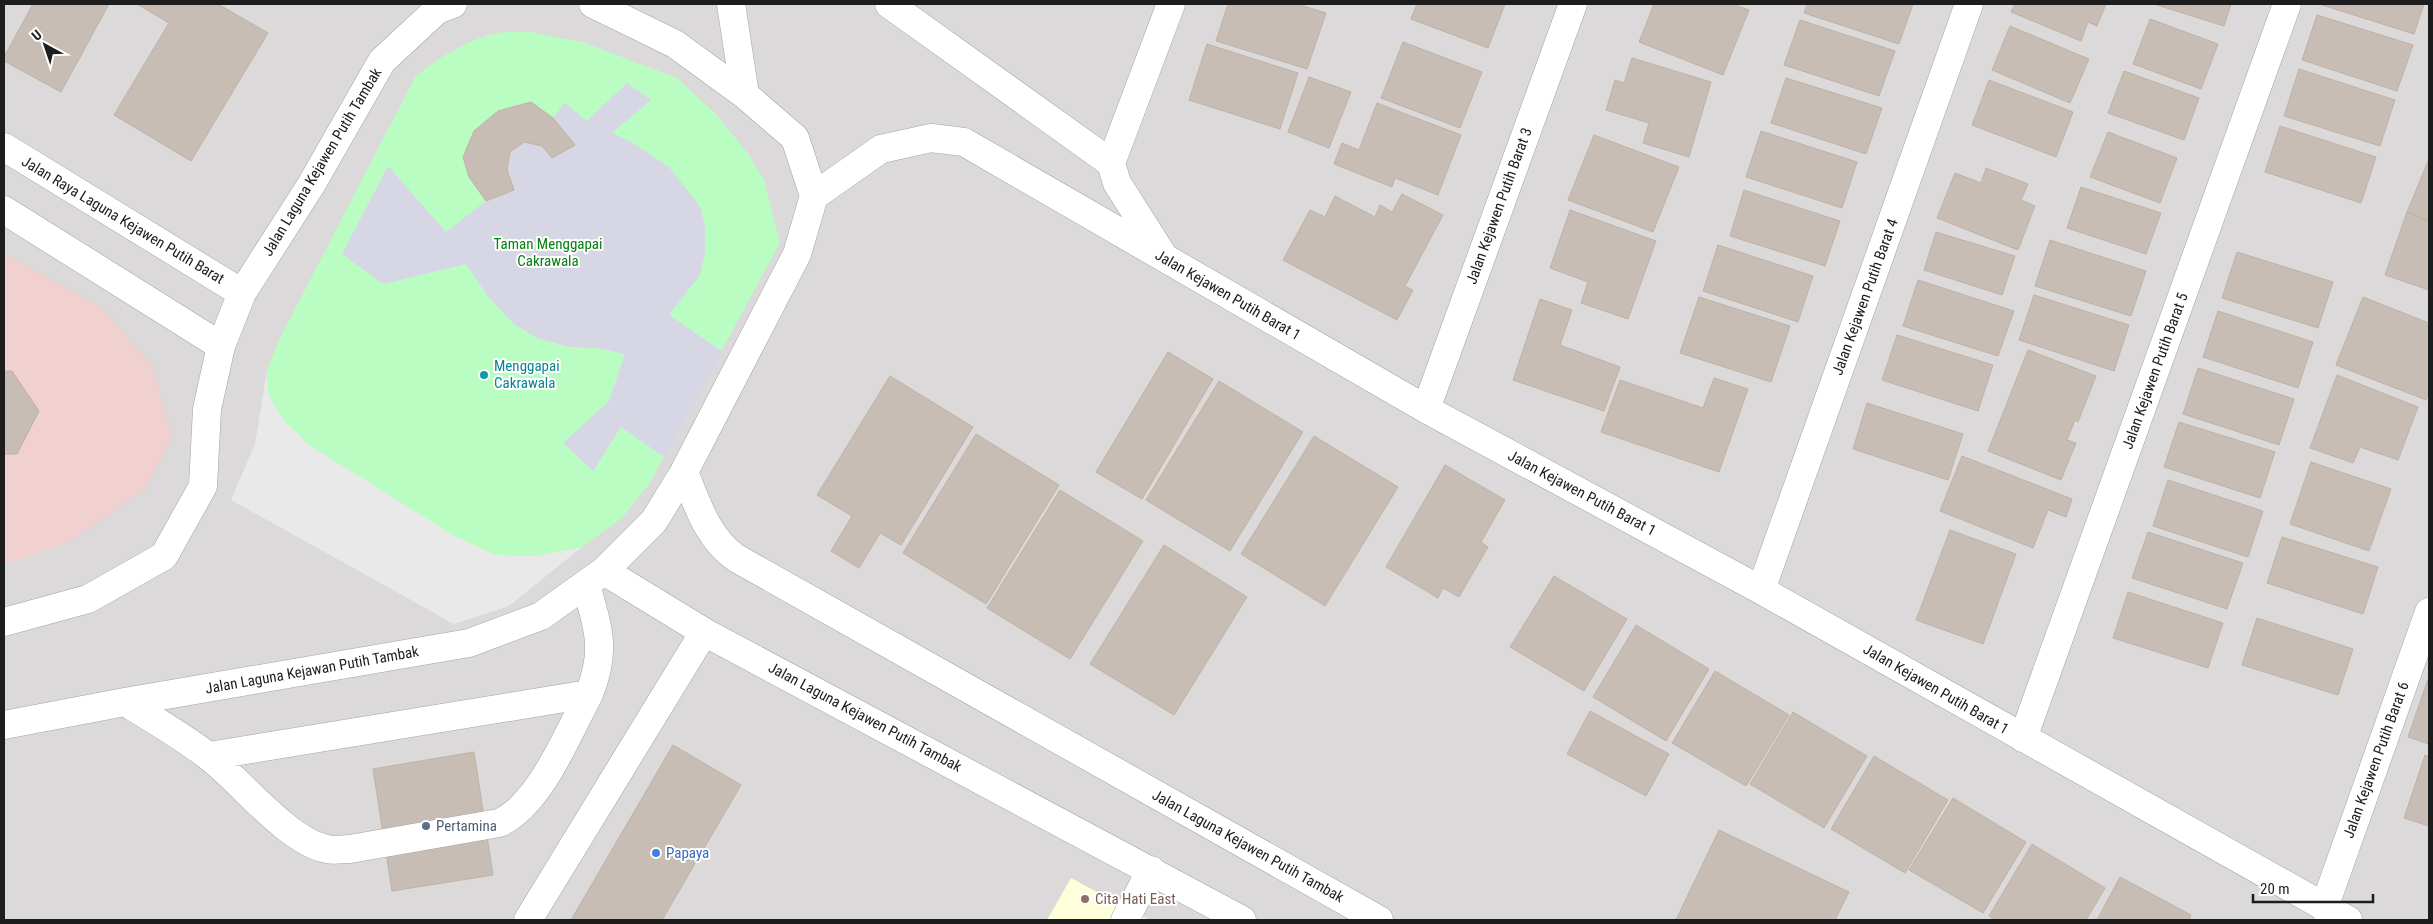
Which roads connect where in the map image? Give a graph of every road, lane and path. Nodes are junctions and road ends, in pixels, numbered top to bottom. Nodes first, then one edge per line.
1 (453, 4) edge
2 (593, 4) edge
3 (731, 4) edge
4 (889, 4) edge
5 (1171, 4) edge
6 (1573, 4) edge
7 (1969, 4) edge
8 (2288, 4) edge
9 (745, 95) junction
10 (4, 147) edge
11 (1111, 163) junction
12 (814, 196) junction
13 (4, 210) edge
14 (1166, 259) junction
15 (242, 293) junction
16 (221, 346) junction
17 (1426, 409) junction
18 (684, 472) junction
19 (595, 578) junction
20 (1761, 590) junction
21 (2429, 612) edge
22 (4, 622) edge
23 (704, 632) junction
24 (589, 694) junction
25 (125, 702) junction
26 (4, 725) edge
27 (2022, 738) junction
28 (209, 756) junction
29 (1151, 870) junction
30 (2324, 908) junction
31 (528, 920) edge
32 (1125, 920) edge
33 (1242, 920) edge
34 (1379, 920) edge
35 (2348, 920) edge

1 - 15 street, Jalan Laguna Kejawen Putih Tambak
2 - 9 street
3 - 9 street
4 - 11 street
5 - 11 street
6 - 17 street, Jalan Kejawen Putih Barat 3
7 - 20 street, Jalan Kejawen Putih Barat 4
8 - 27 street, Jalan Kejawen Putih Barat 5
9 - 12 street
10 - 15 street, Jalan Raya Laguna Kejawen Putih Barat
11 - 14 street
12 - 14 street, Jalan Kejawen Putih Barat 1
12 - 18 street
13 - 16 street
14 - 17 street, Jalan Kejawen Putih Barat 1
15 - 16 street, Jalan Laguna Kejawen Putih Tambak
16 - 22 street
17 - 20 street, Jalan Kejawen Putih Barat 1
18 - 19 street
18 - 34 street, Jalan Laguna Kejawen Putih Tambak
19 - 23 street, Jalan Laguna Kejawen Putih Tambak
19 - 24 street
19 - 25 street, Jalan Laguna Kejawan Putih Tambak
20 - 27 street, Jalan Kejawen Putih Barat 1
21 - 30 street, Jalan Kejawen Putih Barat 6
23 - 29 street, Jalan Laguna Kejawen Putih Tambak
23 - 31 street
24 - 28 street
24 - 28 street
25 - 26 street, Jalan Laguna Kejawan Putih Tambak
25 - 28 street
27 - 30 street, Jalan Kejawen Putih Barat 1
29 - 32 street
29 - 33 street, Jalan Laguna Kejawen Putih Tambak
30 - 35 street, Jalan Kejawen Putih Barat 1

